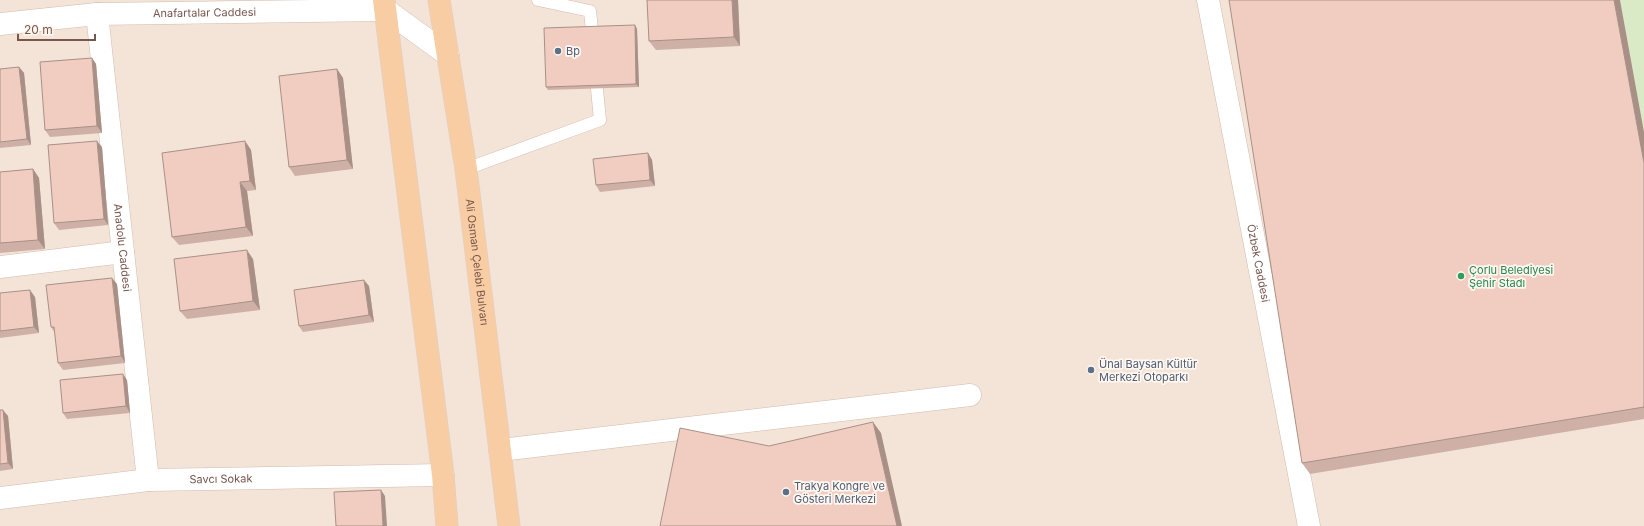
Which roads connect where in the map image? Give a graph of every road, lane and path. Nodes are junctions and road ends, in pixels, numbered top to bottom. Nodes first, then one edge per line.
1 (439, 0) edge
2 (538, 0) edge
3 (1208, 0) edge
4 (385, 5) edge
5 (97, 14) junction
6 (0, 24) edge
7 (592, 30) edge
8 (448, 55) junction
9 (597, 88) edge
10 (466, 169) junction
11 (123, 252) junction
12 (0, 267) edge
13 (970, 395) dead end
14 (500, 450) junction
15 (442, 475) junction
16 (148, 480) junction
17 (0, 498) edge
18 (447, 526) edge
19 (509, 526) edge
20 (1309, 526) edge

1 - 8 main road, Ali Osman Çelebi Bulvarı
2 - 7 lane
3 - 20 street, Özbek Caddesi
4 - 5 street, Anafartalar Caddesi
4 - 8 street
4 - 15 main road
5 - 6 street, Anafartalar Caddesi
5 - 11 street, Anadolu Caddesi
8 - 10 main road, Ali Osman Çelebi Bulvarı
9 - 10 lane
10 - 14 main road, Ali Osman Çelebi Bulvarı
11 - 12 street
11 - 16 street, Anadolu Caddesi
13 - 14 street
14 - 19 main road, Ali Osman Çelebi Bulvarı
15 - 16 street, Savcı Sokak
15 - 18 main road
16 - 17 street, Savcı Sokak

